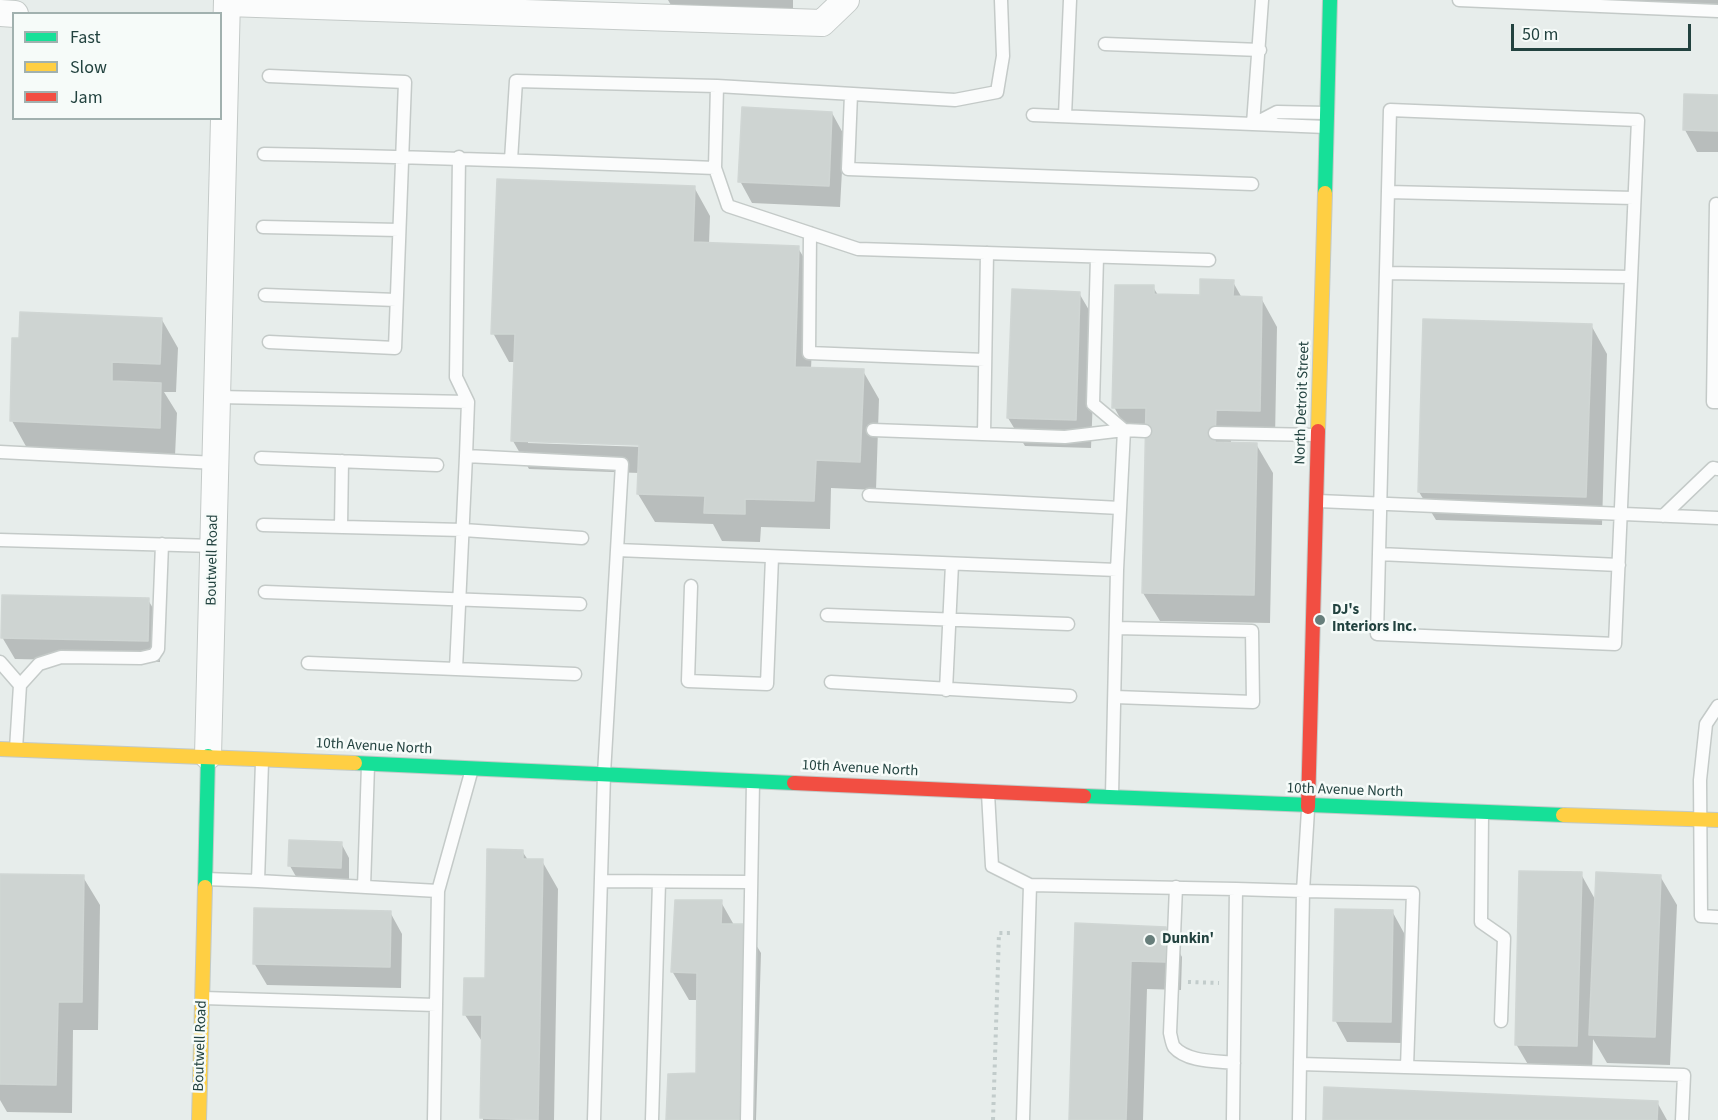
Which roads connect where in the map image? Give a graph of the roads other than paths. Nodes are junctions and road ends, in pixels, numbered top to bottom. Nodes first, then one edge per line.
1 (846, 0) edge
2 (1001, 0) edge
3 (1070, 0) edge
4 (1262, 0) edge
5 (1330, 0) edge
6 (1459, 0) edge
7 (394, 3) edge
8 (1718, 11) edge
9 (225, 13) edge
10 (1105, 44) dead end
11 (1260, 50) junction
12 (269, 76) dead end
13 (717, 86) junction
14 (851, 94) junction
15 (1033, 115) dead end
16 (1065, 116) junction
17 (1327, 120) junction
18 (1253, 124) junction
19 (264, 154) dead end
20 (401, 157) junction
21 (459, 157) junction
22 (511, 160) junction
23 (715, 168) junction
24 (1251, 184) dead end
25 (1388, 192) junction
26 (1634, 198) junction
27 (1717, 203) edge
28 (263, 227) dead end
29 (399, 230) junction
30 (810, 233) junction
31 (987, 253) junction
32 (1097, 257) junction
33 (1209, 260) dead end
34 (1386, 273) junction
35 (1631, 277) junction
36 (265, 295) dead end
37 (396, 300) junction
38 (1716, 322) edge
39 (269, 342) dead end
40 (985, 360) junction
41 (218, 397) junction
42 (468, 402) junction
43 (1718, 402) edge
44 (873, 430) dead end
45 (1124, 430) junction
46 (1145, 431) dead end
47 (1215, 433) dead end
48 (984, 434) junction
49 (1318, 435) junction
50 (0, 452) edge
51 (466, 456) junction
52 (261, 458) dead end
53 (342, 461) junction
54 (216, 463) junction
55 (437, 465) dead end
56 (1718, 469) edge
57 (869, 495) dead end
58 (1317, 501) junction
59 (1380, 503) junction
60 (1120, 508) junction
61 (1621, 514) junction
62 (1663, 516) junction
63 (1718, 518) edge
64 (263, 525) dead end
65 (341, 527) junction
66 (463, 530) junction
67 (582, 538) dead end
68 (0, 540) edge
69 (162, 544) junction
70 (214, 546) junction
71 (617, 550) junction
72 (1379, 554) junction
73 (772, 557) junction
74 (952, 564) junction
75 (1619, 565) junction
76 (1117, 570) junction
77 (691, 586) dead end
78 (265, 592) dead end
79 (461, 598) junction
80 (580, 604) dead end
81 (827, 615) dead end
82 (949, 620) junction
83 (1068, 624) dead end
84 (1116, 628) junction
85 (0, 662) edge
86 (308, 663) dead end
87 (456, 669) junction
88 (575, 674) dead end
89 (831, 682) dead end
90 (20, 685) junction
91 (946, 690) junction
92 (1070, 696) dead end
93 (1114, 697) junction
94 (1718, 706) edge
95 (0, 749) edge
96 (16, 750) junction
97 (208, 756) junction
98 (262, 758) junction
99 (368, 763) junction
100 (472, 768) junction
101 (604, 774) junction
102 (753, 781) junction
103 (988, 792) junction
104 (1112, 798) junction
105 (1308, 807) junction
106 (1482, 813) junction
107 (1701, 820) junction
108 (1718, 820) edge
109 (206, 879) junction
110 (258, 880) junction
111 (602, 881) junction
112 (659, 882) junction
113 (749, 882) junction
114 (1030, 885) junction
115 (364, 886) junction
116 (1176, 887) junction
117 (1236, 888) junction
118 (438, 891) junction
119 (1303, 891) junction
120 (1718, 917) edge
121 (202, 998) junction
122 (436, 1005) junction
123 (1501, 1021) dead end
124 (1234, 1063) junction
125 (1300, 1064) junction
126 (1407, 1067) junction
127 (199, 1120) edge
128 (434, 1120) edge
129 (594, 1120) edge
130 (652, 1120) edge
131 (747, 1120) edge
132 (1023, 1120) edge
133 (1233, 1120) edge
134 (1299, 1120) edge
135 (1682, 1120) edge

1 - 7 street
2 - 14 lane
3 - 16 lane
4 - 11 lane
5 - 17 street, North Detroit Street
6 - 8 lane
7 - 9 street
9 - 41 street, Boutwell Road
10 - 11 lane
11 - 18 lane
12 - 20 lane
13 - 14 lane
13 - 22 lane
13 - 23 lane
14 - 24 lane
15 - 16 lane
16 - 18 lane
17 - 18 lane
17 - 49 street, North Detroit Street
19 - 20 lane
20 - 21 lane
20 - 29 lane
21 - 22 lane
21 - 42 lane
22 - 23 lane
23 - 30 lane
25 - 26 lane
25 - 26 lane
25 - 34 lane
26 - 35 lane
27 - 38 lane
28 - 29 lane
29 - 37 lane
30 - 31 lane
30 - 40 lane
31 - 32 lane
31 - 40 lane
32 - 33 lane
32 - 45 lane
34 - 35 lane
34 - 59 lane
35 - 61 lane
36 - 37 lane
37 - 39 lane
38 - 43 lane
40 - 48 lane
41 - 42 lane
41 - 54 street, Boutwell Road
42 - 51 lane
44 - 48 lane
45 - 46 lane
45 - 48 lane
45 - 60 lane
47 - 49 lane
49 - 58 street, North Detroit Street
50 - 54 lane
51 - 66 lane
51 - 71 lane
52 - 53 lane
53 - 55 lane
53 - 65 lane
54 - 70 street, Boutwell Road
56 - 62 lane
57 - 60 lane
58 - 59 lane
58 - 105 street, North Detroit Street
59 - 61 lane
59 - 72 lane
60 - 76 lane
61 - 62 lane
61 - 75 lane
62 - 63 lane
64 - 65 lane
65 - 66 lane
66 - 67 lane
66 - 79 lane
68 - 69 lane
69 - 70 lane
69 - 90 lane
70 - 97 street, Boutwell Road
71 - 73 lane
71 - 101 lane
72 - 75 lane
72 - 75 lane
73 - 74 lane
73 - 77 lane
74 - 76 lane
74 - 82 lane
76 - 84 lane
78 - 79 lane
79 - 80 lane
79 - 87 lane
81 - 82 lane
82 - 83 lane
82 - 91 lane
84 - 93 lane
84 - 93 lane
85 - 90 lane
86 - 87 lane
87 - 88 lane
89 - 91 lane
90 - 96 lane
91 - 92 lane
93 - 104 lane
94 - 107 lane
95 - 96 street, 10th Avenue North
96 - 97 street, 10th Avenue North
97 - 98 street, 10th Avenue North
97 - 109 street, Boutwell Road
98 - 99 street, 10th Avenue North
98 - 110 lane
99 - 100 street, 10th Avenue North
99 - 115 lane
100 - 101 street, 10th Avenue North
100 - 118 lane
101 - 102 street, 10th Avenue North
101 - 111 lane
102 - 103 street, 10th Avenue North
102 - 113 lane
103 - 104 street, 10th Avenue North
103 - 114 lane
104 - 105 street, 10th Avenue North
105 - 106 street, 10th Avenue North
105 - 119 lane
106 - 107 street, 10th Avenue North
106 - 123 lane
107 - 108 street, 10th Avenue North
107 - 120 lane
109 - 110 lane
109 - 121 street, Boutwell Road
110 - 115 lane
111 - 112 lane
111 - 129 lane
112 - 113 lane
112 - 130 lane
113 - 131 lane
114 - 116 lane
114 - 132 lane
115 - 118 lane
116 - 117 lane
116 - 124 lane
117 - 119 lane
117 - 124 lane
118 - 122 lane
119 - 125 lane
119 - 126 lane
121 - 122 lane
121 - 127 street, Boutwell Road
122 - 128 lane
124 - 133 lane
125 - 126 lane
125 - 134 lane
126 - 135 lane

